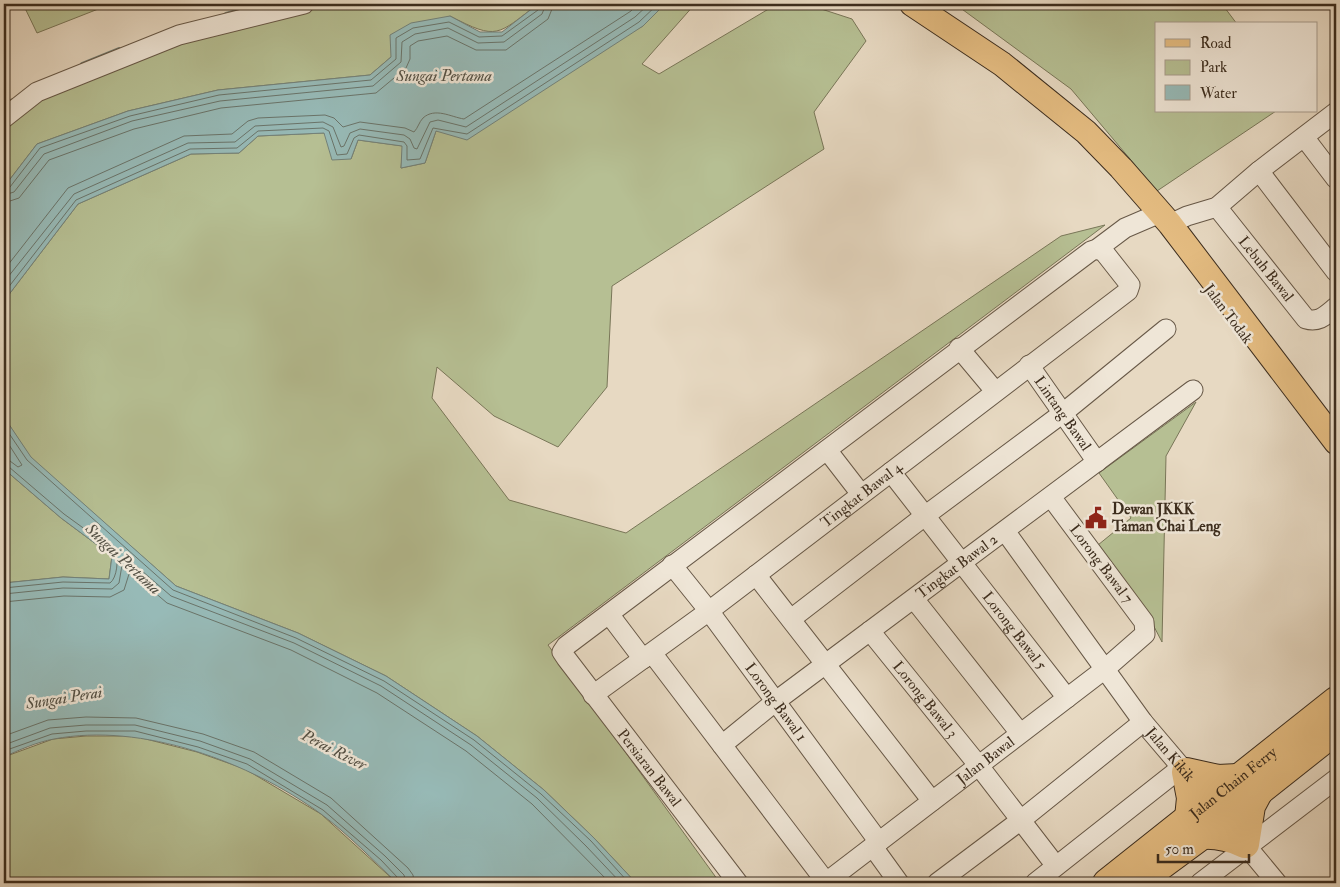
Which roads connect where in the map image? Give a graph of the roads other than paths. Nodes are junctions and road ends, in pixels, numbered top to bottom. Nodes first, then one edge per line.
1 (304, 4) edge
2 (912, 4) edge
3 (1336, 112) edge
4 (4, 118) edge
5 (1304, 137) junction
6 (1259, 171) junction
7 (1336, 179) edge
8 (1217, 207) junction
9 (1162, 220) junction
10 (1097, 249) junction
11 (1336, 272) edge
12 (1336, 307) edge
13 (1166, 329) dead end
14 (959, 348) junction
15 (1029, 365) junction
16 (1193, 390) dead end
17 (995, 391) junction
18 (1063, 413) junction
19 (1336, 442) edge
20 (827, 450) junction
21 (1336, 457) edge
22 (1097, 462) junction
23 (891, 472) junction
24 (860, 494) junction
25 (1050, 497) junction
26 (926, 515) junction
27 (1005, 531) junction
28 (963, 562) junction
29 (672, 565) junction
30 (756, 575) junction
31 (914, 598) junction
32 (709, 611) junction
33 (609, 614) junction
34 (792, 619) junction
35 (870, 631) junction
36 (1145, 634) joint
37 (648, 656) junction
38 (826, 664) junction
39 (1105, 669) junction
40 (593, 695) junction
41 (1067, 698) junction
42 (1336, 701) edge
43 (776, 702) junction
44 (1143, 722) junction
45 (1336, 730) edge
46 (1020, 733) junction
47 (722, 745) junction
48 (979, 766) junction
49 (1184, 770) junction
50 (1336, 779) edge
51 (1249, 785) junction
52 (932, 801) junction
53 (1217, 810) junction
54 (1021, 820) junction
55 (1196, 827) junction
56 (876, 844) junction
57 (1246, 846) junction
58 (1056, 866) junction
59 (738, 883) edge
60 (826, 883) edge
61 (899, 883) edge
62 (937, 883) edge
63 (1035, 883) edge
64 (1107, 883) edge
65 (1137, 883) edge
66 (1200, 883) edge
67 (1277, 883) edge

1 - 4 street
2 - 9 main road, Jalan Todak
3 - 5 street
5 - 6 street
5 - 7 street
6 - 8 street
6 - 11 street
8 - 9 street
8 - 12 street, Lebuh Bawal
9 - 10 street
9 - 19 main road, Jalan Todak
9 - 21 main road, Jalan Todak
10 - 14 street
10 - 15 street, Tingkat Bawal 4
13 - 18 street
14 - 17 street
14 - 20 street
15 - 17 street, Tingkat Bawal 4
15 - 18 street, Lintang Bawal
16 - 22 street, Tingkat Bawal 2
17 - 23 street, Tingkat Bawal 4
18 - 22 street, Lintang Bawal
18 - 26 street
20 - 24 street
20 - 29 street
22 - 25 street, Tingkat Bawal 2
23 - 24 street, Tingkat Bawal 4
23 - 26 street, Lorong Bawal 5
24 - 30 street, Tingkat Bawal 4
25 - 27 street, Tingkat Bawal 2
25 - 36 street, Lorong Bawal 7
26 - 28 street, Lorong Bawal 5
26 - 34 street
27 - 28 street, Tingkat Bawal 2
27 - 39 street, Jalan Kikik
28 - 31 street, Tingkat Bawal 2
28 - 41 street, Lorong Bawal 5
29 - 32 street, Lorong Bawal 1
29 - 33 street
30 - 32 street, Tingkat Bawal 4
30 - 34 street
31 - 35 street, Tingkat Bawal 2
31 - 46 street
32 - 37 street, Tingkat Bawal 4
32 - 43 street, Lorong Bawal 1
33 - 37 street
33 - 40 street, Persiaran Bawal
34 - 38 street
35 - 38 street, Tingkat Bawal 2
35 - 48 street, Lorong Bawal 3
36 - 39 street, Jalan Bawal
37 - 40 street, Tingkat Bawal 4
37 - 47 street
38 - 43 street, Tingkat Bawal 2
38 - 52 street
39 - 41 street, Jalan Bawal
39 - 44 street, Jalan Kikik
40 - 59 street, Persiaran Bawal
41 - 46 street, Jalan Bawal
42 - 51 highway, Jalan Chain Ferry
43 - 47 street, Tingkat Bawal 2
43 - 56 street, Lorong Bawal 1
44 - 49 street, Jalan Kikik
44 - 54 street
45 - 51 highway, Jalan Chain Ferry
46 - 48 street, Jalan Bawal
47 - 60 street
48 - 52 street, Jalan Bawal
48 - 54 street, Lorong Bawal 3
49 - 51 highway
49 - 53 street, Jalan Kikik
49 - 55 highway
49 - 58 street
50 - 57 street
51 - 53 highway, Jalan Chain Ferry
51 - 57 highway
52 - 56 street, Jalan Bawal
53 - 55 highway, Jalan Chain Ferry
53 - 57 street, Jalan Kikik
54 - 58 street, Lorong Bawal 3
54 - 62 street
55 - 57 highway
55 - 64 highway, Jalan Chain Ferry
55 - 65 highway, Jalan Chain Ferry
56 - 60 street, Jalan Bawal
56 - 61 street, Lorong Bawal 1
57 - 66 street
57 - 67 street, Jalan Kikik
58 - 63 street

